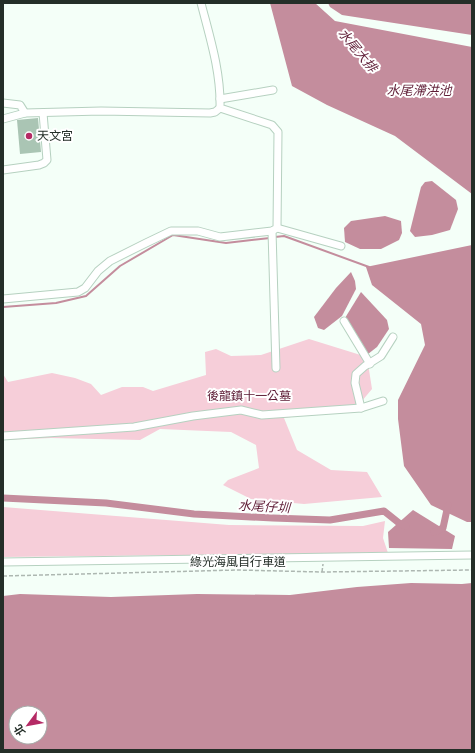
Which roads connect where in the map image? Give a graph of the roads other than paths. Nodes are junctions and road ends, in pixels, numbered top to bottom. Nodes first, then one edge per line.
1 (201, 3) edge
2 (273, 90) dead end
3 (220, 99) junction
4 (3, 103) edge
5 (220, 108) junction
6 (25, 113) junction
7 (43, 113) junction
8 (3, 119) edge
9 (3, 170) edge
10 (273, 234) junction
11 (341, 246) dead end
12 (3, 299) edge
13 (344, 321) dead end
14 (393, 338) dead end
15 (370, 364) junction
16 (276, 368) dead end
17 (383, 401) dead end
18 (361, 408) junction
19 (3, 436) edge
20 (472, 555) edge
21 (3, 562) edge

1 - 3 street
2 - 3 street
3 - 5 street
4 - 6 street
5 - 7 street
5 - 10 street
6 - 7 street
6 - 8 street
7 - 9 street
10 - 11 street
10 - 12 street
10 - 16 street
13 - 15 street
14 - 15 street
15 - 18 street
17 - 18 street
18 - 19 street
20 - 21 street

